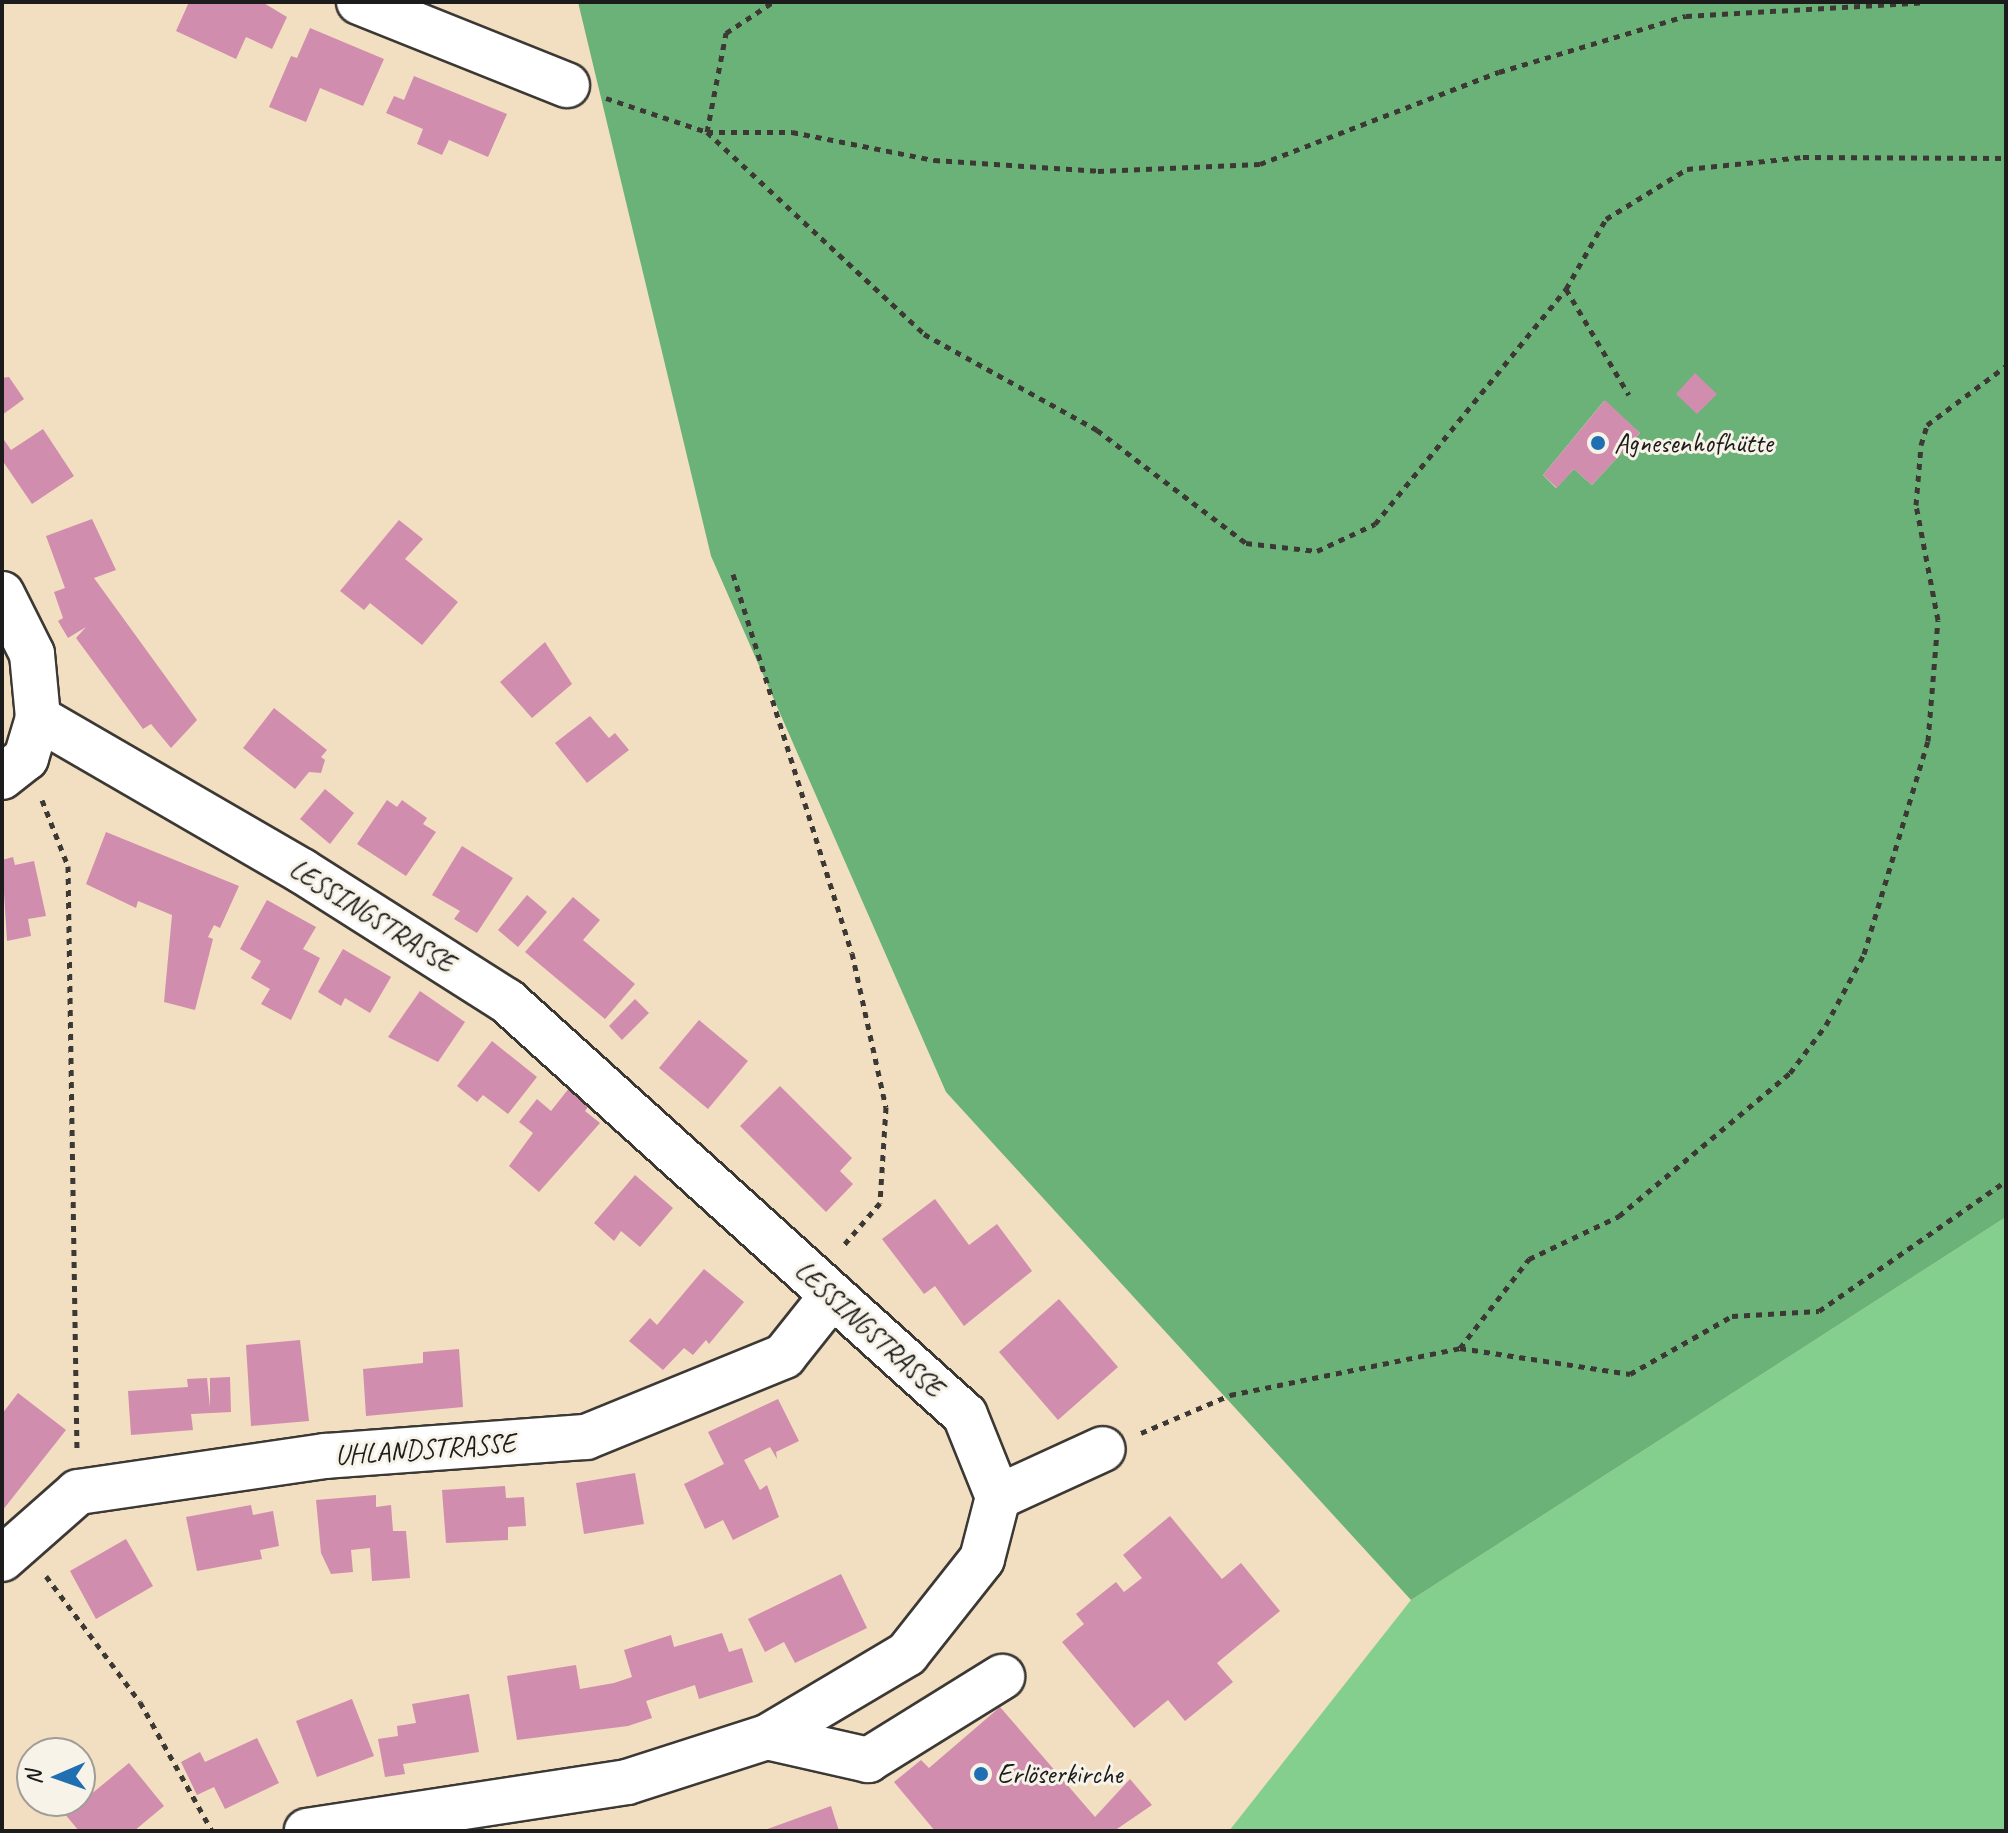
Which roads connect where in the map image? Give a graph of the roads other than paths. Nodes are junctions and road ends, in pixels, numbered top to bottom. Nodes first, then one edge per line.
1 (359, 2) edge
2 (567, 85) road end
3 (2, 594) edge
4 (22, 751) edge
5 (822, 1288) junction
6 (1085, 1471) road end
7 (998, 1497) junction
8 (11, 1549) edge
9 (1002, 1677) dead end
10 (767, 1737) junction
11 (307, 1831) edge

1 - 2 street
3 - 4 street
4 - 5 street, LESSINGSTRASSE
5 - 7 street, LESSINGSTRASSE
5 - 8 street, UHLANDSTRASSE
6 - 7 street
7 - 10 street
9 - 10 street
10 - 11 street

